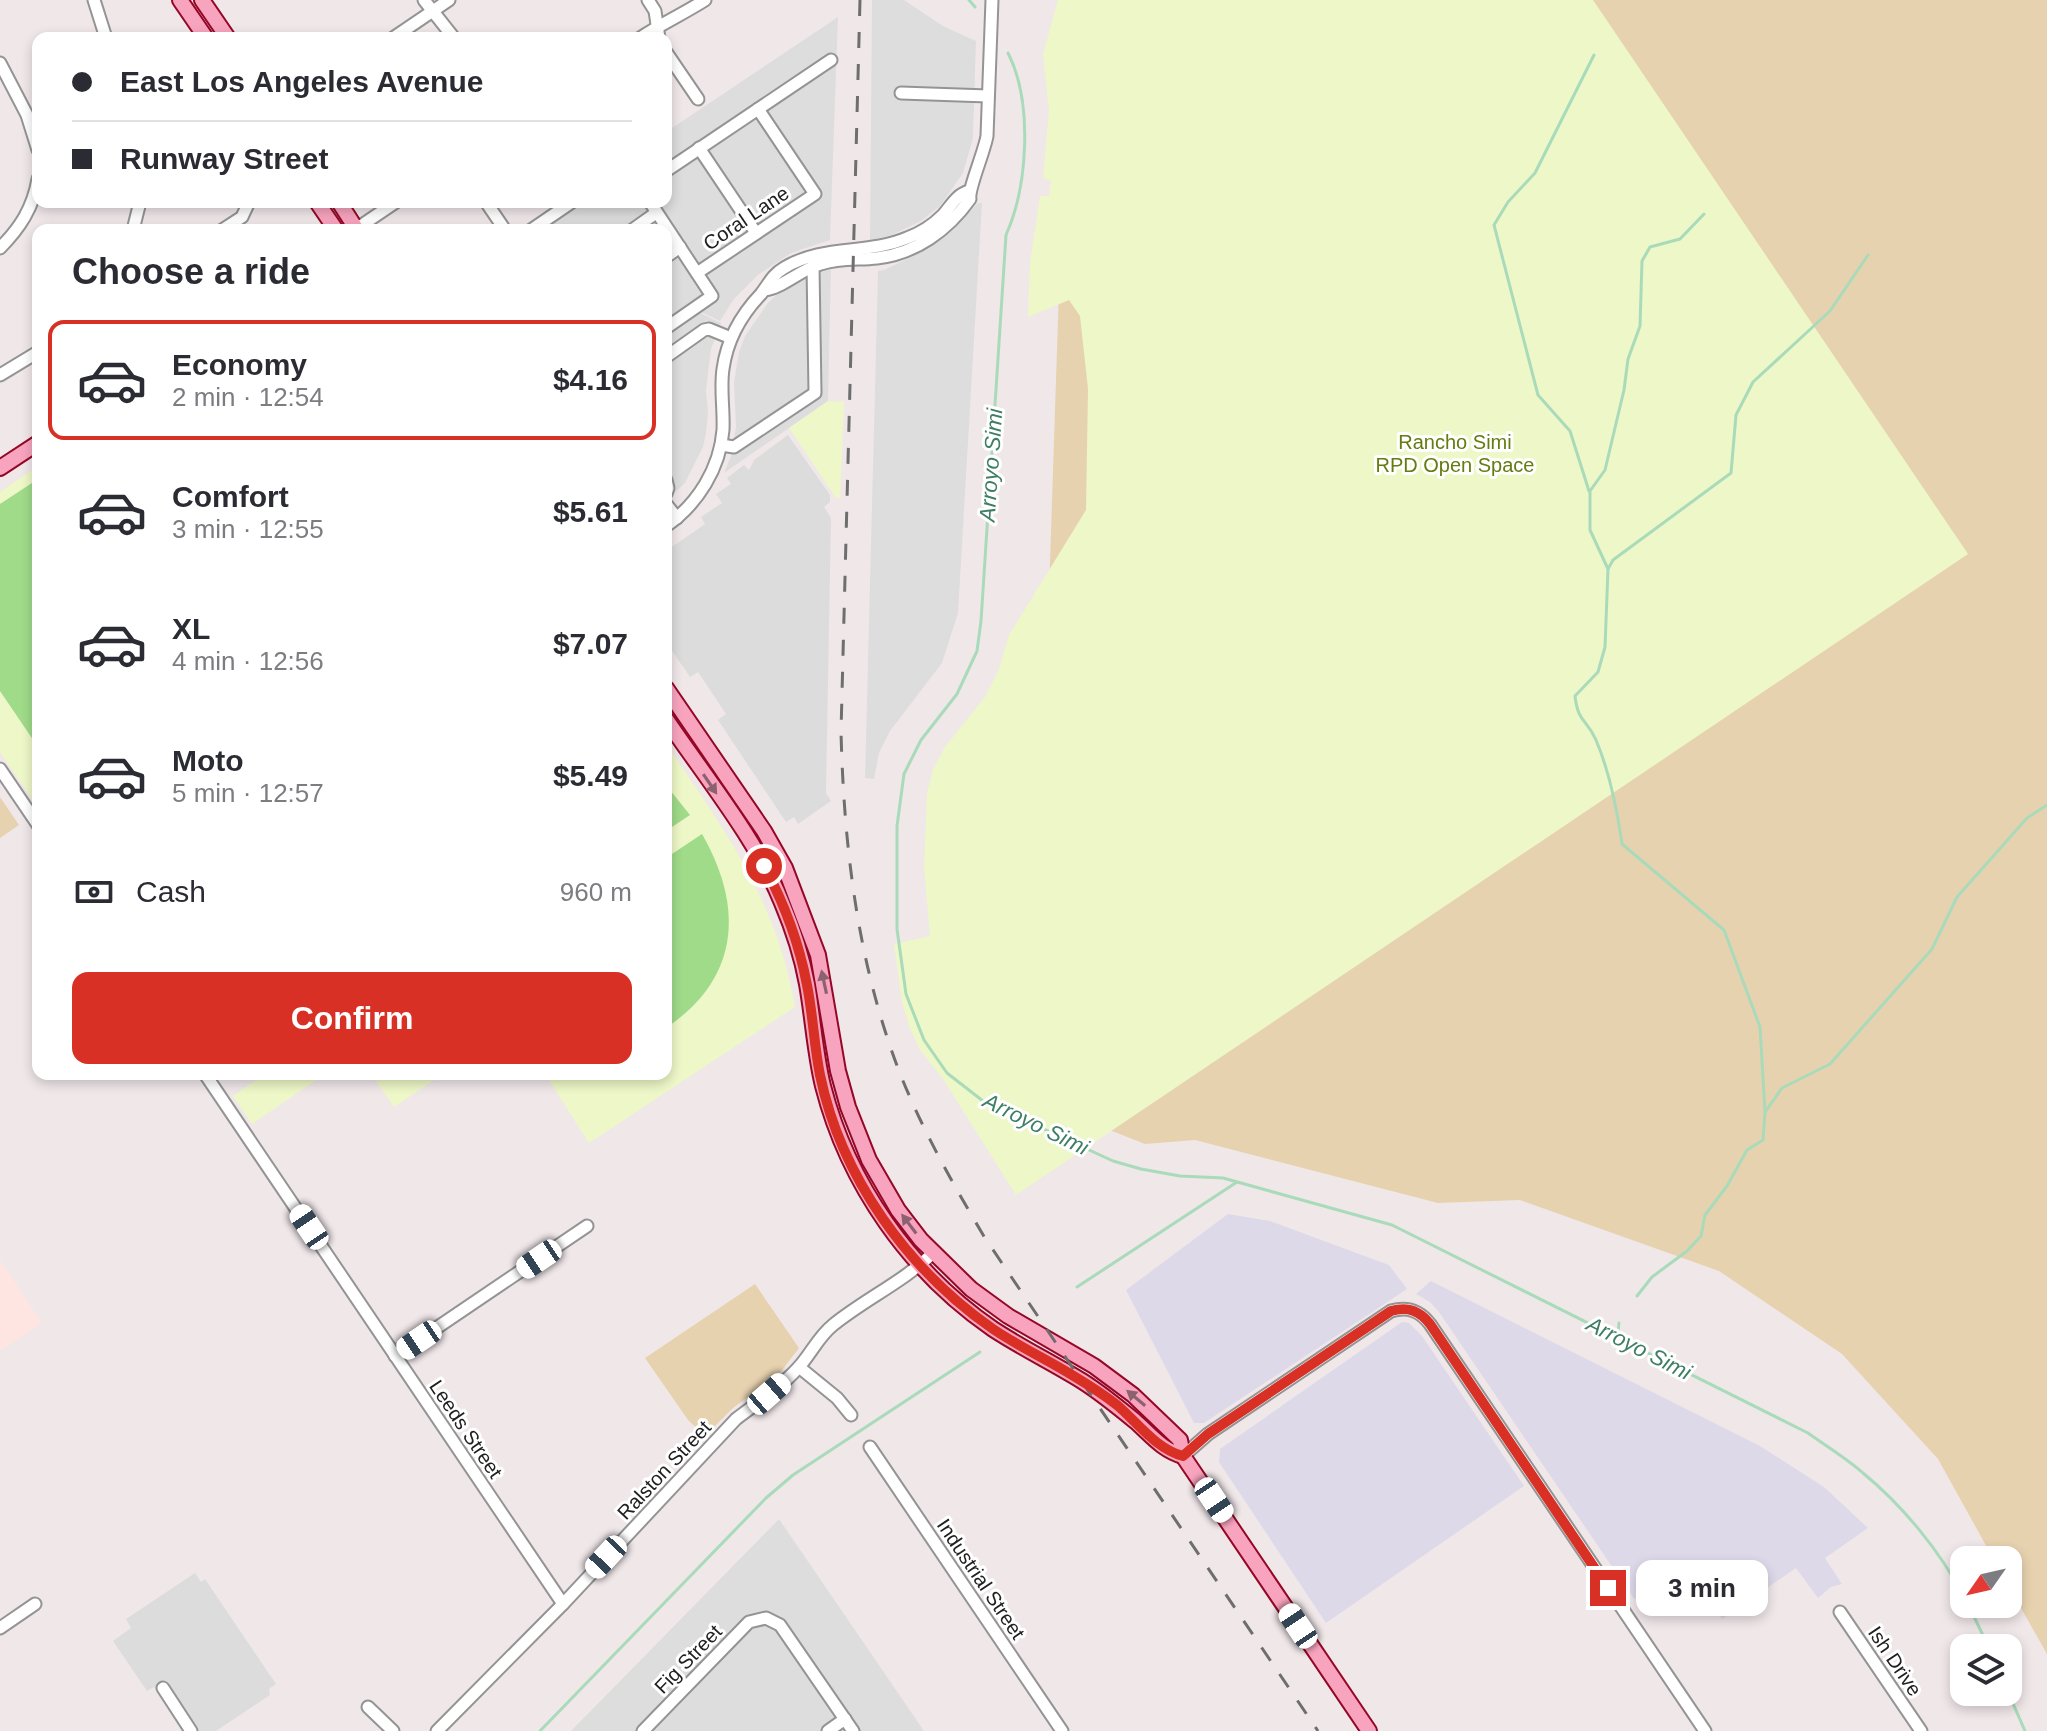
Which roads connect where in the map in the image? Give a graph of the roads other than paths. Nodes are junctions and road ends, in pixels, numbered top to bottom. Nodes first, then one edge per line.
1 (94, 0) edge
2 (180, 0) edge
3 (202, 0) edge
4 (424, 0) edge
5 (449, 0) edge
6 (648, 0) edge
7 (705, 0) edge
8 (992, 0) edge
9 (432, 11) junction
10 (104, 32) edge
11 (202, 32) edge
12 (224, 32) edge
13 (402, 32) edge
14 (449, 32) edge
15 (658, 32) edge
16 (831, 60) dead end
17 (672, 61) edge
18 (0, 63) edge
19 (901, 93) dead end
20 (988, 96) junction
21 (698, 99) dead end
22 (758, 109) junction
23 (32, 131) edge
24 (699, 148) junction
25 (672, 167) edge
26 (969, 191) junction
27 (32, 201) edge
28 (246, 208) edge
29 (387, 208) edge
30 (563, 208) edge
31 (653, 208) edge
32 (231, 224) edge
33 (365, 224) edge
34 (540, 224) edge
35 (638, 224) edge
36 (756, 233) junction
37 (672, 235) edge
38 (680, 247) junction
39 (0, 248) edge
40 (672, 253) edge
41 (813, 266) junction
42 (697, 273) junction
43 (765, 290) junction
44 (672, 324) edge
45 (731, 338) junction
46 (672, 353) edge
47 (32, 356) edge
48 (0, 375) edge
49 (721, 445) junction
50 (32, 447) edge
51 (0, 468) edge
52 (672, 512) edge
53 (677, 518) junction
54 (672, 522) edge
55 (672, 697) edge
56 (672, 728) edge
57 (0, 769) edge
58 (32, 816) edge
59 (209, 1080) edge
60 (587, 1226) dead end
61 (933, 1253) junction
62 (919, 1266) junction
63 (395, 1356) junction
64 (799, 1367) junction
65 (851, 1415) dead end
66 (870, 1447) dead end
67 (1183, 1456) junction
68 (35, 1604) dead end
69 (563, 1604) junction
70 (1840, 1612) dead end
71 (0, 1628) edge
72 (163, 1688) dead end
73 (368, 1707) dead end
74 (845, 1719) junction
75 (191, 1731) edge
76 (393, 1731) edge
77 (437, 1731) edge
78 (643, 1731) edge
79 (828, 1731) edge
80 (853, 1731) edge
81 (1062, 1731) edge
82 (1369, 1731) edge
83 (1705, 1731) edge
84 (1921, 1731) edge

1 - 10 street
2 - 11 main road
3 - 12 main road
4 - 9 street
5 - 9 street
6 - 15 street
7 - 15 street
8 - 20 street
9 - 13 street
9 - 14 street
16 - 22 street
17 - 21 street
18 - 23 street
19 - 20 street
20 - 26 street
22 - 24 street
22 - 36 street, Coral Lane
24 - 25 street
24 - 36 street
26 - 41 street
26 - 43 street
27 - 39 street
28 - 32 street
29 - 33 street
30 - 34 street
31 - 35 street
36 - 42 street, Coral Lane
37 - 38 street
38 - 40 street
38 - 42 street
41 - 43 street
41 - 49 street
42 - 44 street
43 - 45 street
45 - 46 street
45 - 49 street
47 - 48 street
49 - 53 street
50 - 51 main road
52 - 53 street
53 - 54 street
61 -> 55 main road
56 -> 62 main road
57 - 58 street
59 - 63 street, Leeds Street
60 - 63 street
61 - 62 street, Ralston Street
67 -> 61 main road
62 - 64 street, Ralston Street
62 - 67 main road
63 - 69 street, Leeds Street
64 - 65 street
64 - 69 street, Ralston Street
66 - 81 street, Industrial Street
67 - 82 main road
67 - 83 street
68 - 71 street
69 - 77 street, Ralston Street
70 - 84 street, Ish Drive
72 - 75 street
73 - 76 street
74 - 78 street, Fig Street
74 - 79 street
74 - 80 street

